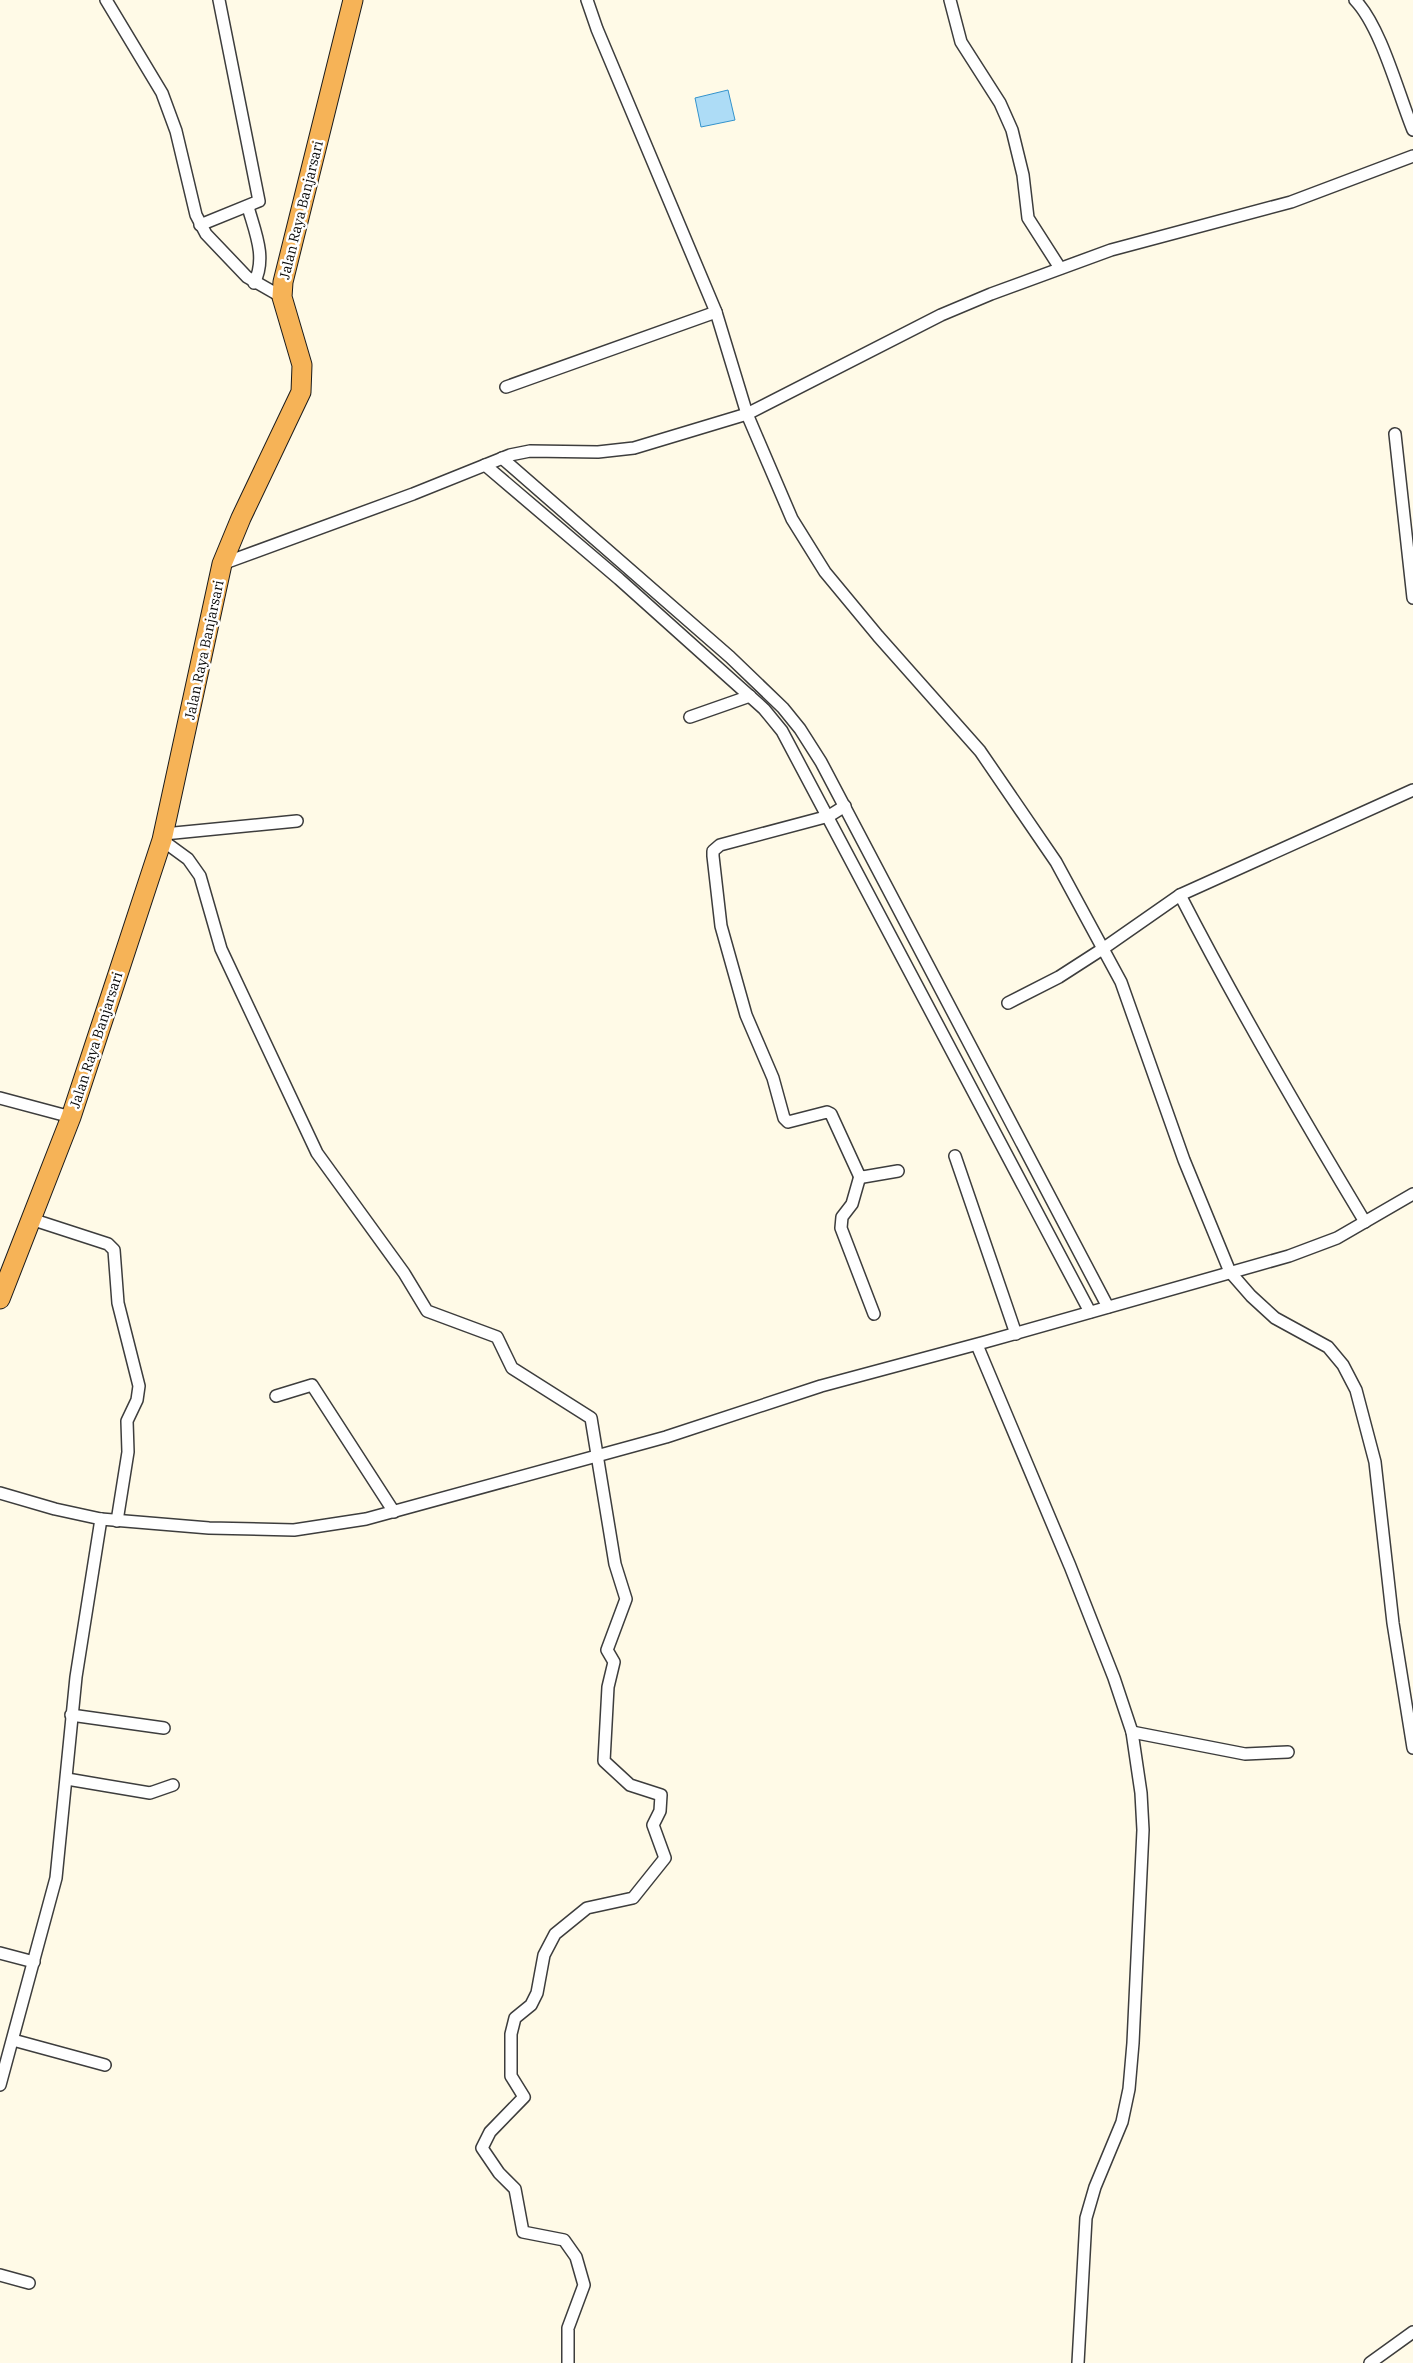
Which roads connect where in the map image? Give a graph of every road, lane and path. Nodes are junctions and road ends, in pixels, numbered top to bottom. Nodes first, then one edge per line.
1 (106, 0) edge
2 (219, 0) edge
3 (353, 0) edge
4 (587, 0) edge
5 (950, 0) edge
6 (1355, 0) edge
7 (1413, 130) edge
8 (1413, 156) edge
9 (252, 205) junction
10 (200, 225) junction
11 (1060, 268) junction
12 (254, 283) junction
13 (282, 298) junction
14 (716, 312) junction
15 (506, 386) dead end
16 (747, 414) junction
17 (1395, 434) dead end
18 (494, 461) junction
19 (222, 564) junction
20 (1413, 598) edge
21 (687, 630) junction
22 (750, 696) junction
23 (769, 705) junction
24 (690, 717) dead end
25 (813, 767) junction
26 (1413, 790) edge
27 (838, 811) junction
28 (297, 821) dead end
29 (163, 837) junction
30 (1180, 894) junction
31 (882, 897) junction
32 (1104, 948) junction
33 (1008, 1003) dead end
34 (951, 1030) junction
35 (0, 1098) edge
36 (71, 1117) junction
37 (955, 1156) dead end
38 (898, 1171) dead end
39 (1027, 1173) junction
40 (860, 1176) junction
41 (1413, 1194) edge
42 (31, 1219) junction
43 (1365, 1222) junction
44 (1230, 1272) junction
45 (0, 1299) edge
46 (1108, 1307) junction
47 (1090, 1312) junction
48 (874, 1314) dead end
49 (1016, 1334) junction
50 (977, 1345) junction
51 (276, 1396) dead end
52 (598, 1455) junction
53 (0, 1493) edge
54 (394, 1512) junction
55 (101, 1519) junction
56 (117, 1521) junction
57 (71, 1715) junction
58 (164, 1728) dead end
59 (1132, 1732) junction
60 (1413, 1748) edge
61 (1288, 1752) dead end
62 (67, 1779) junction
63 (173, 1785) dead end
64 (0, 1953) edge
65 (34, 1962) junction
66 (13, 2040) junction
67 (106, 2065) dead end
68 (0, 2084) edge
69 (0, 2275) edge
70 (29, 2284) dead end
71 (1413, 2332) edge
72 (568, 2363) edge
73 (1078, 2363) edge
74 (1370, 2363) edge

1 - 10 street
2 - 9 street
3 - 13 highway, Jalan Raya Banjarsari
4 - 14 street
5 - 11 street
6 - 7 street
8 - 11 street
9 - 10 street
9 - 12 street
10 - 12 street
11 - 16 street
12 - 13 street
13 - 19 highway, Jalan Raya Banjarsari
14 - 15 street
14 - 16 street
16 - 18 street
16 - 32 street
17 - 20 street
18 - 19 street
18 - 21 street
18 - 21 street
19 - 29 highway, Jalan Raya Banjarsari
21 - 22 street
21 - 23 street
22 - 23 street
22 - 24 street
23 - 25 street
23 - 25 street
25 - 27 street
25 - 27 street
26 - 30 street
27 - 31 street
27 - 31 street
27 - 40 street
28 - 29 street
29 - 36 highway, Jalan Raya Banjarsari
29 - 52 street
30 - 32 street
30 - 43 street
31 - 34 street
31 - 34 street
32 - 33 street
32 - 44 street
34 - 39 street
34 - 39 street
35 - 36 street
36 - 42 highway, Jalan Raya Banjarsari
37 - 49 street
38 - 40 street
39 - 46 street
39 - 47 street
40 - 48 street
41 - 43 street
42 - 45 highway, Jalan Raya Banjarsari
42 - 56 street
43 - 44 street
44 - 46 street
44 - 60 street
46 - 47 street
47 - 49 street
49 - 50 street
50 - 52 street
50 - 59 street
51 - 54 street
52 - 54 street
52 - 72 street
53 - 55 street
54 - 56 street
55 - 56 street
55 - 57 street
57 - 58 street
57 - 62 street
59 - 61 street
59 - 73 street
62 - 63 street
62 - 65 street
64 - 65 street
65 - 66 street
66 - 67 street
66 - 68 street
69 - 70 street
71 - 74 street

